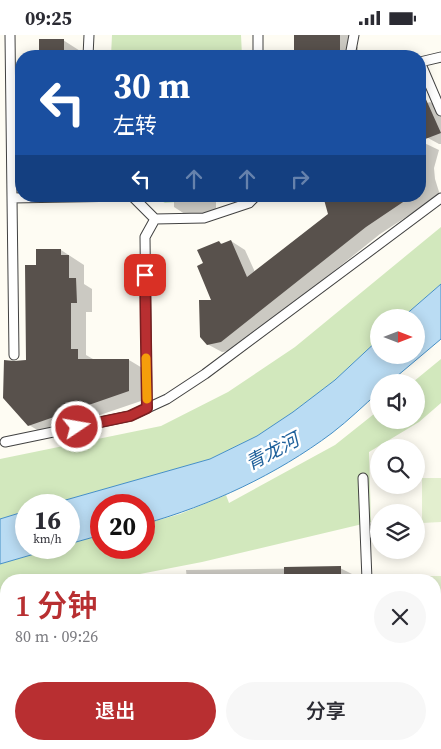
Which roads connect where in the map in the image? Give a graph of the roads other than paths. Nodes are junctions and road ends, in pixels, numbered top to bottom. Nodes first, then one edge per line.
1 (10, 35) edge
2 (89, 35) edge
3 (258, 35) edge
4 (354, 35) edge
5 (88, 50) edge
6 (258, 50) edge
7 (351, 50) edge
8 (441, 57) edge
9 (426, 61) edge
10 (426, 76) edge
11 (441, 111) edge
12 (12, 198) junction
13 (15, 198) edge
14 (441, 198) edge
15 (138, 202) edge
16 (250, 202) edge
17 (155, 219) junction
18 (14, 355) dead end
19 (147, 408) junction
20 (5, 442) dead end
21 (363, 478) dead end
22 (367, 574) edge

1 - 12 lane
2 - 5 lane
3 - 6 lane
4 - 7 lane
8 - 9 lane
10 - 11 lane
12 - 13 lane
12 - 18 lane
14 - 19 lane
15 - 17 lane
16 - 17 lane
17 - 19 lane
19 - 20 lane
21 - 22 lane

